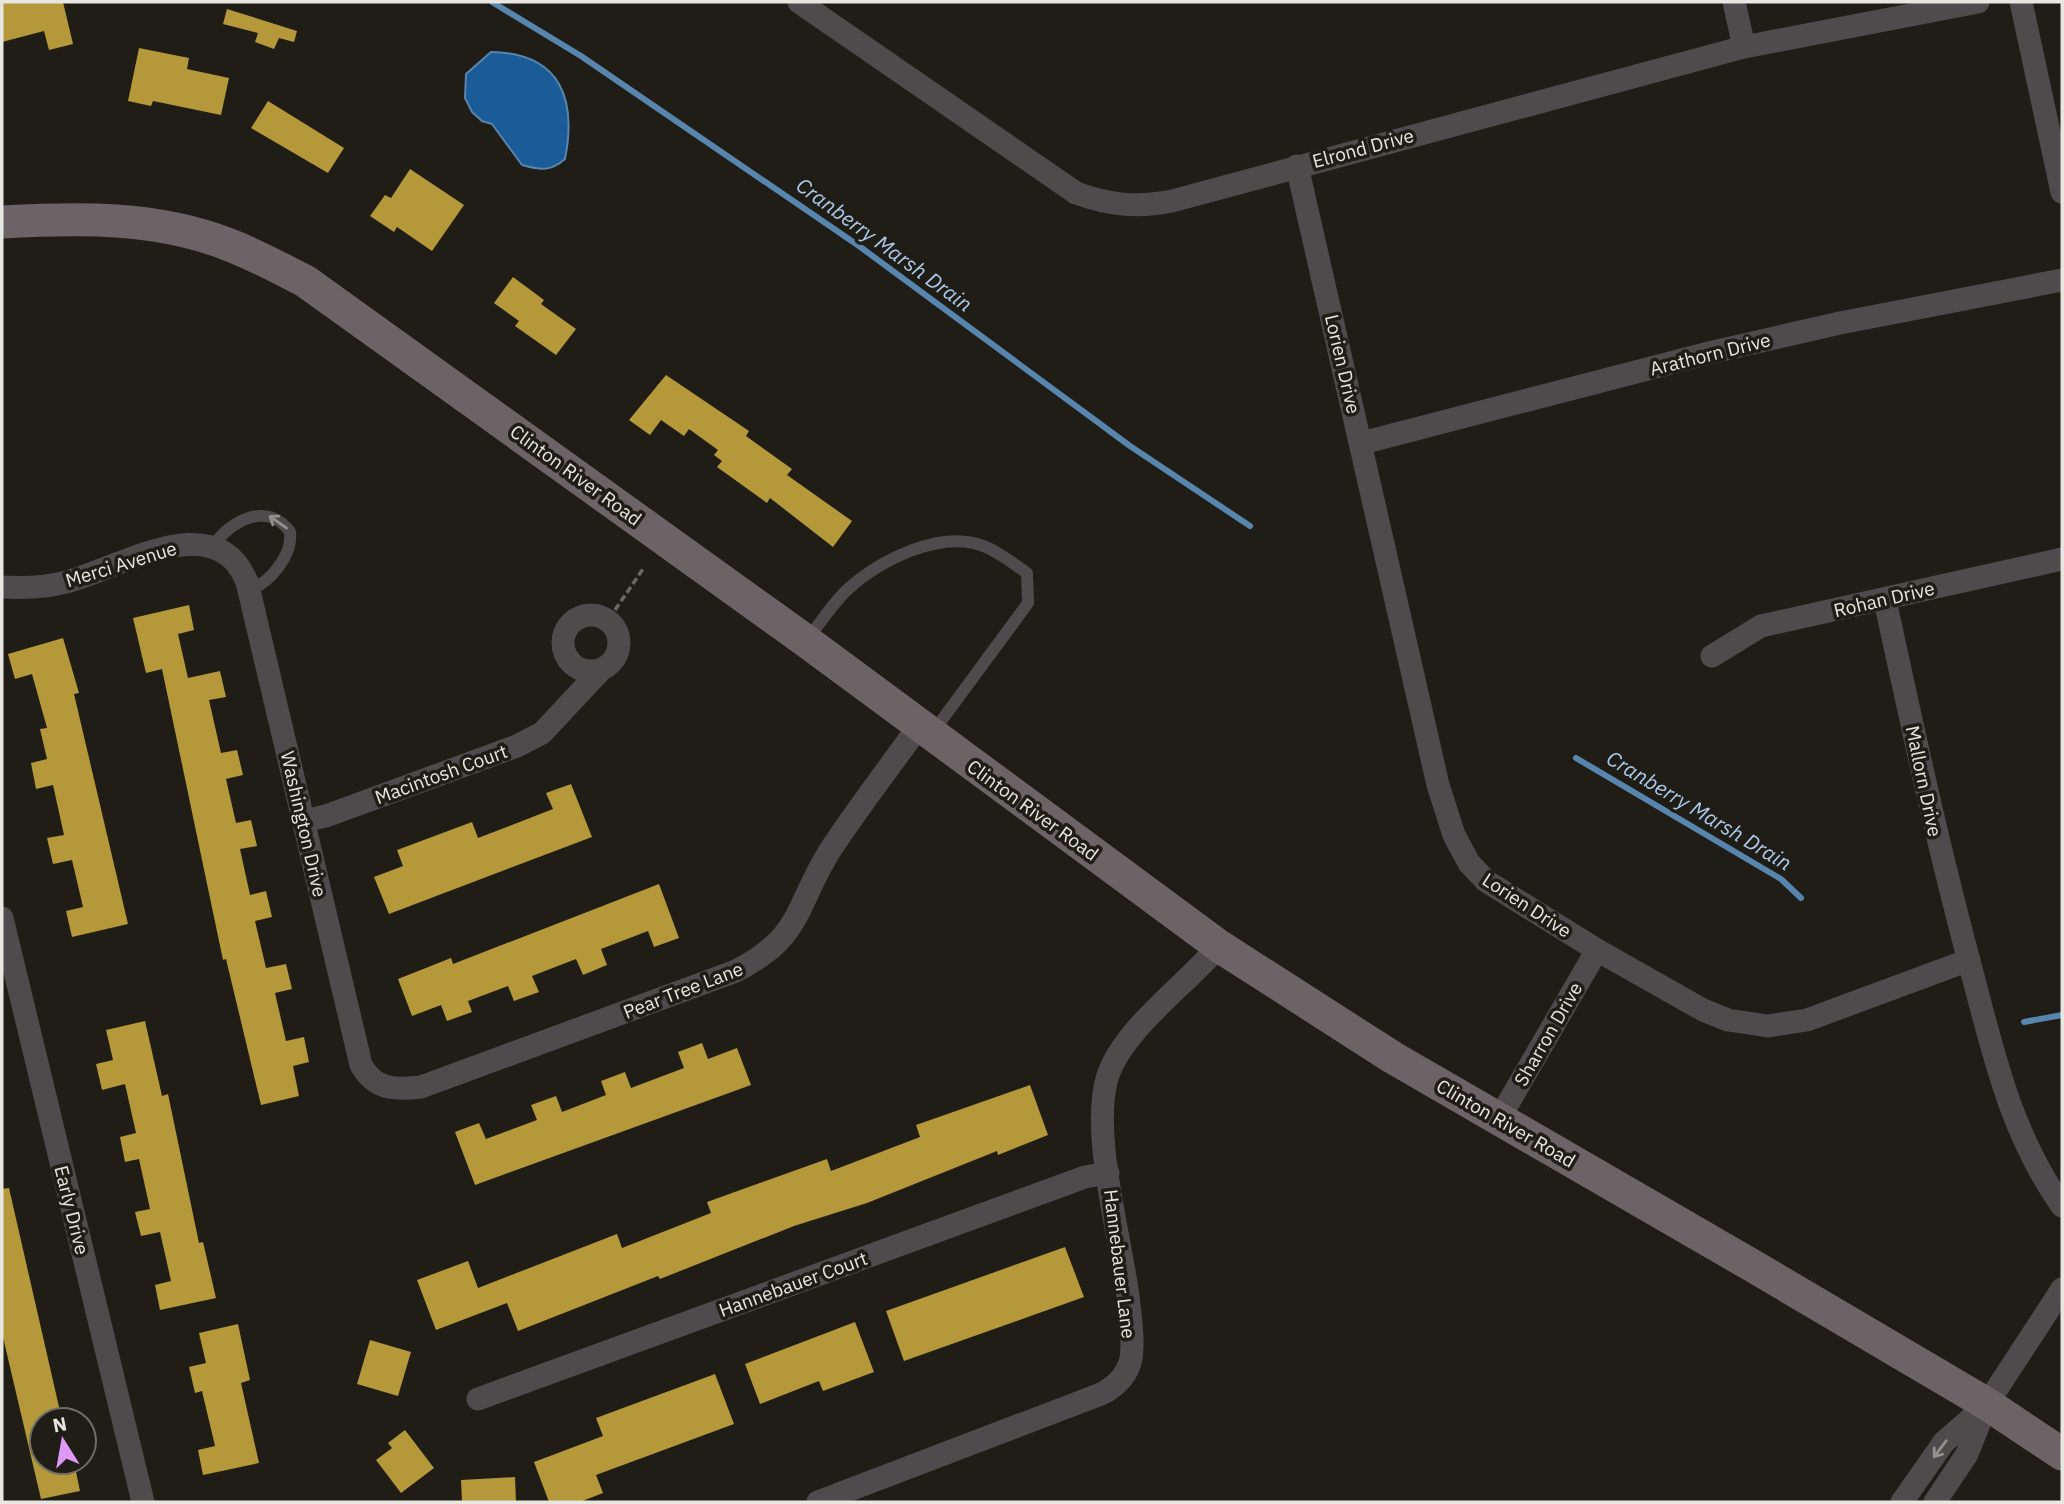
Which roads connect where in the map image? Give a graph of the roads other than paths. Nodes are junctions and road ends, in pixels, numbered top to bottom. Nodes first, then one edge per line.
1 (799, 2) edge
2 (1734, 2) edge
3 (1978, 2) edge
4 (2021, 2) edge
5 (1744, 47) junction
6 (1297, 166) junction
7 (2062, 192) edge
8 (2, 222) edge
9 (2062, 280) edge
10 (1362, 443) junction
11 (214, 545) junction
12 (2062, 559) edge
13 (2, 587) edge
14 (248, 590) junction
15 (1885, 600) junction
16 (806, 641) junction
17 (1712, 656) dead end
18 (568, 661) junction
19 (601, 670) junction
20 (568, 708) junction
21 (925, 730) junction
22 (303, 821) junction
23 (2, 918) edge
24 (1219, 946) junction
25 (1597, 950) junction
26 (1969, 960) junction
27 (9, 979) edge
28 (377, 1084) joint
29 (1499, 1119) junction
30 (1108, 1173) junction
31 (2062, 1206) edge
32 (2062, 1289) edge
33 (478, 1399) dead end
34 (1987, 1404) junction
35 (2062, 1454) edge
36 (143, 1502) edge
37 (818, 1502) edge
38 (1902, 1502) edge
39 (1935, 1502) edge

1 - 6 street, Elrond Drive
2 - 5 street
3 - 5 street, Elrond Drive
4 - 7 street
5 - 6 street, Elrond Drive
6 - 10 street, Lorien Drive
8 - 16 street, Clinton River Road
9 - 10 street, Arathorn Drive
10 - 25 street, Lorien Drive
11 - 13 street, Merci Avenue
11 - 14 street, Washington Drive
14 -> 11 lane
12 - 15 street, Rohan Drive
14 - 22 street, Washington Drive
15 - 17 street, Rohan Drive
15 - 26 street, Mallorn Drive
16 - 21 street, Clinton River Road
16 - 21 lane
18 - 19 street
18 - 19 street, Macintosh Court
18 - 20 street, Macintosh Court
19 - 20 street, Macintosh Court
20 - 22 street, Macintosh Court
21 - 24 street, Clinton River Road
21 - 28 street, Pear Tree Lane
22 - 28 street, Washington Drive
23 - 27 street, Early Drive
24 - 29 street, Clinton River Road
24 - 30 street, Hannebauer Lane
25 - 26 street, Lorien Drive
25 - 29 street, Sharron Drive
26 - 31 street
27 - 36 street, Early Drive
29 - 34 street, Clinton River Road
30 - 33 street, Hannebauer Court
30 - 37 street, Hannebauer Lane
32 - 34 street
34 - 35 street, Clinton River Road
34 -> 38 street
34 - 39 street

